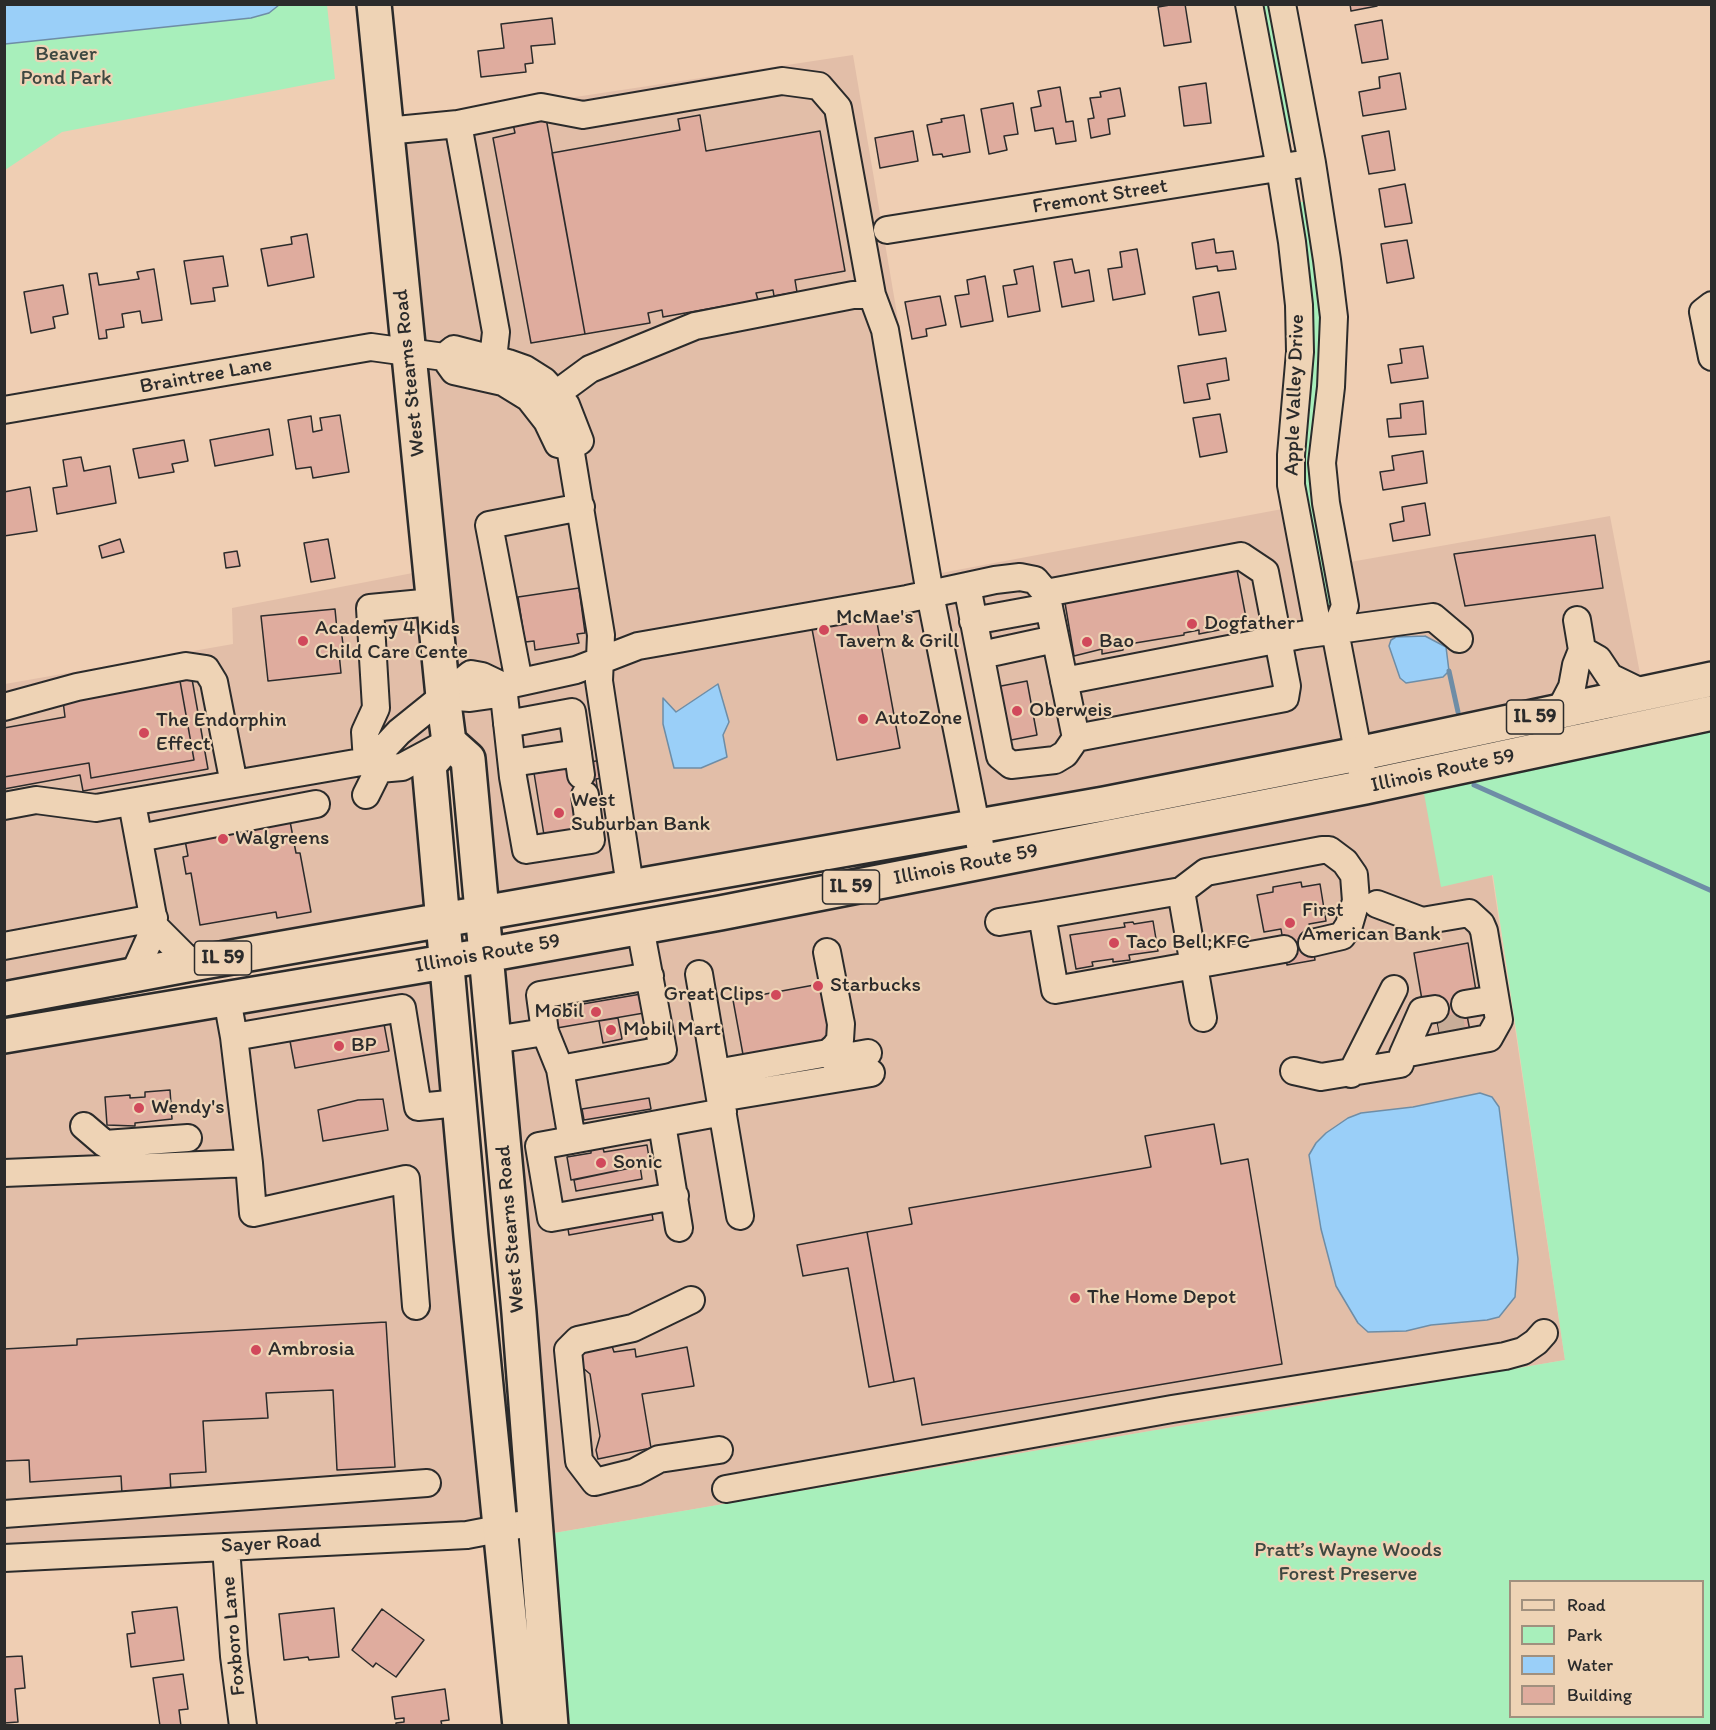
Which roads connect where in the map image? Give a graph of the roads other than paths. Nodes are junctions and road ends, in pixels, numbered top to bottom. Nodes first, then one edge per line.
1 (374, 4) edge
2 (1249, 4) edge
3 (1282, 4) edge
4 (458, 124) junction
5 (386, 130) junction
6 (1312, 163) junction
7 (1280, 168) junction
8 (887, 230) dead end
9 (872, 295) junction
10 (1712, 304) edge
11 (408, 352) junction
12 (444, 357) junction
13 (1712, 357) edge
14 (493, 359) junction
15 (547, 400) junction
16 (4, 410) edge
17 (581, 507) junction
18 (967, 586) junction
19 (930, 594) junction
20 (1047, 600) junction
21 (433, 602) junction
22 (1577, 620) dead end
23 (974, 621) junction
24 (1335, 631) junction
25 (1055, 639) junction
26 (1278, 639) junction
27 (1459, 639) dead end
28 (1582, 650) junction
29 (995, 652) dead end
30 (599, 662) junction
31 (1712, 679) edge
32 (1064, 681) junction
33 (511, 684) junction
34 (1645, 694) junction
35 (443, 696) junction
36 (604, 706) junction
37 (4, 707) edge
38 (572, 712) junction
39 (1559, 712) junction
40 (1712, 712) edge
41 (507, 724) junction
42 (1076, 738) junction
43 (449, 742) junction
44 (1358, 754) junction
45 (373, 765) junction
46 (513, 770) junction
47 (581, 774) junction
48 (234, 784) junction
49 (1365, 787) junction
50 (366, 795) dead end
51 (132, 802) junction
52 (316, 804) dead end
53 (4, 806) edge
54 (976, 825) junction
55 (139, 838) junction
56 (983, 862) junction
57 (630, 886) junction
58 (1181, 891) junction
59 (1377, 904) dead end
60 (483, 913) junction
61 (1042, 915) junction
62 (442, 920) junction
63 (155, 922) junction
64 (999, 922) dead end
65 (640, 927) junction
66 (1312, 943) dead end
67 (4, 946) edge
68 (1284, 949) dead end
69 (827, 952) dead end
70 (486, 955) junction
71 (446, 962) junction
72 (192, 964) junction
73 (1194, 967) junction
74 (699, 974) dead end
75 (133, 975) junction
76 (650, 976) junction
77 (1394, 989) dead end
78 (269, 991) junction
79 (4, 999) edge
80 (227, 999) junction
81 (1497, 1009) junction
82 (1467, 1014) tunnel mouth
83 (1203, 1018) dead end
84 (276, 1030) junction
85 (544, 1032) junction
86 (4, 1036) edge
87 (234, 1037) junction
88 (494, 1040) junction
89 (828, 1053) junction
90 (560, 1069) junction
91 (1294, 1071) dead end
92 (716, 1072) junction
93 (1351, 1074) junction
94 (459, 1103) junction
95 (721, 1105) junction
96 (662, 1124) junction
97 (84, 1126) dead end
98 (188, 1138) dead end
99 (572, 1140) junction
100 (249, 1163) junction
101 (4, 1173) edge
102 (675, 1196) junction
103 (740, 1216) dead end
104 (679, 1228) dead end
105 (692, 1300) dead end
106 (416, 1306) dead end
107 (1544, 1333) dead end
108 (719, 1450) dead end
109 (427, 1483) dead end
110 (726, 1489) dead end
111 (4, 1514) edge
112 (537, 1521) junction
113 (501, 1529) junction
114 (226, 1547) junction
115 (4, 1558) edge
116 (243, 1725) edge
117 (520, 1725) edge
118 (552, 1725) edge

1 - 5 main road, West Stearns Road
2 - 7 street, Apple Valley Drive
3 - 6 street, Apple Valley Drive
4 - 5 street
4 - 9 street
4 - 14 street
5 - 11 main road, West Stearns Road
6 - 7 street, Fremont Street
6 - 24 street, Apple Valley Drive
7 - 8 street, Fremont Street
7 - 24 street, Apple Valley Drive
9 - 15 street
9 - 19 street
10 - 13 street
11 - 12 street, Braintree Lane
11 - 16 street, Braintree Lane
11 - 21 main road, West Stearns Road
12 - 14 street
12 - 15 street
14 - 15 street
15 - 17 street
17 - 30 street
17 - 33 street
18 - 19 street
18 - 20 street
18 - 23 street
19 - 30 street
19 - 54 street
20 - 23 street
20 - 25 street
20 - 26 street
21 - 35 main road, West Stearns Road
21 - 45 street
22 - 28 street
23 - 42 street
24 - 26 street
24 - 27 street
24 - 44 street, Apple Valley Drive
25 - 29 street
25 - 32 street
26 - 32 street
26 - 42 street
28 - 34 street
28 - 39 street
30 - 33 street
30 - 36 street
31 - 34 main road, Illinois Route 59 / IL 59
32 - 42 street
33 - 35 street
33 - 41 street
34 - 39 main road, Illinois Route 59 / IL 59
35 - 43 main road, West Stearns Road
35 - 45 street
36 - 38 street
36 - 57 street
37 - 48 street
38 - 41 street
38 - 47 street
39 - 44 main road, Illinois Route 59 / IL 59
40 - 49 main road, Illinois Route 59 / IL 59
41 - 46 street
43 - 45 street
43 - 60 main road, West Stearns Road
43 - 62 main road, West Stearns Road
44 - 49 street, Apple Valley Drive
44 - 54 main road, Illinois Route 59 / IL 59
45 - 48 street
45 - 50 street
46 - 47 street
46 - 47 street
48 - 51 street
49 - 56 main road, Illinois Route 59 / IL 59
51 - 53 street
51 - 55 street
52 - 55 street
54 - 56 street
54 - 57 main road, Illinois Route 59 / IL 59
55 - 63 street
56 - 65 main road, Illinois Route 59 / IL 59
57 - 60 main road, Illinois Route 59 / IL 59
58 - 61 street
58 - 66 street
58 - 73 street
59 - 81 street
60 - 62 main road, Illinois Route 59 / IL 59
60 - 70 main road, West Stearns Road
61 - 64 street
61 - 73 street
62 - 71 main road, West Stearns Road
62 - 72 main road, Illinois Route 59 / IL 59
63 - 67 street
63 - 72 street
63 - 75 street
65 - 70 main road, Illinois Route 59 / IL 59
65 - 76 street
68 - 73 street
69 - 89 street
70 - 71 main road, Illinois Route 59 / IL 59
70 - 88 main road, West Stearns Road
71 - 78 main road, Illinois Route 59 / IL 59
71 - 94 main road, West Stearns Road
72 - 75 main road, Illinois Route 59 / IL 59
73 - 83 street
74 - 92 street
75 - 79 main road, Illinois Route 59 / IL 59
76 - 85 street
76 - 90 street
77 - 93 street
78 - 80 main road, Illinois Route 59 / IL 59
78 - 84 street
80 - 86 main road, Illinois Route 59 / IL 59
80 - 87 street
81 - 82 street
81 - 93 street
84 - 87 street
84 - 94 street
85 - 88 street
85 - 90 street
87 - 100 street
88 - 112 main road, West Stearns Road
89 - 92 street
89 - 95 street
90 - 99 street
91 - 93 street
92 - 95 street
94 - 113 main road, West Stearns Road
95 - 96 street
95 - 103 street
96 - 99 street
96 - 102 street
97 - 98 street
99 - 102 street
100 - 101 street
100 - 106 street
102 - 104 street
105 - 108 street
107 - 110 street
109 - 111 street
112 - 113 street, Sayer Road
112 - 118 main road, West Stearns Road
113 - 114 street, Sayer Road
113 - 117 main road, West Stearns Road
114 - 115 street, Sayer Road
114 - 116 street, Foxboro Lane

